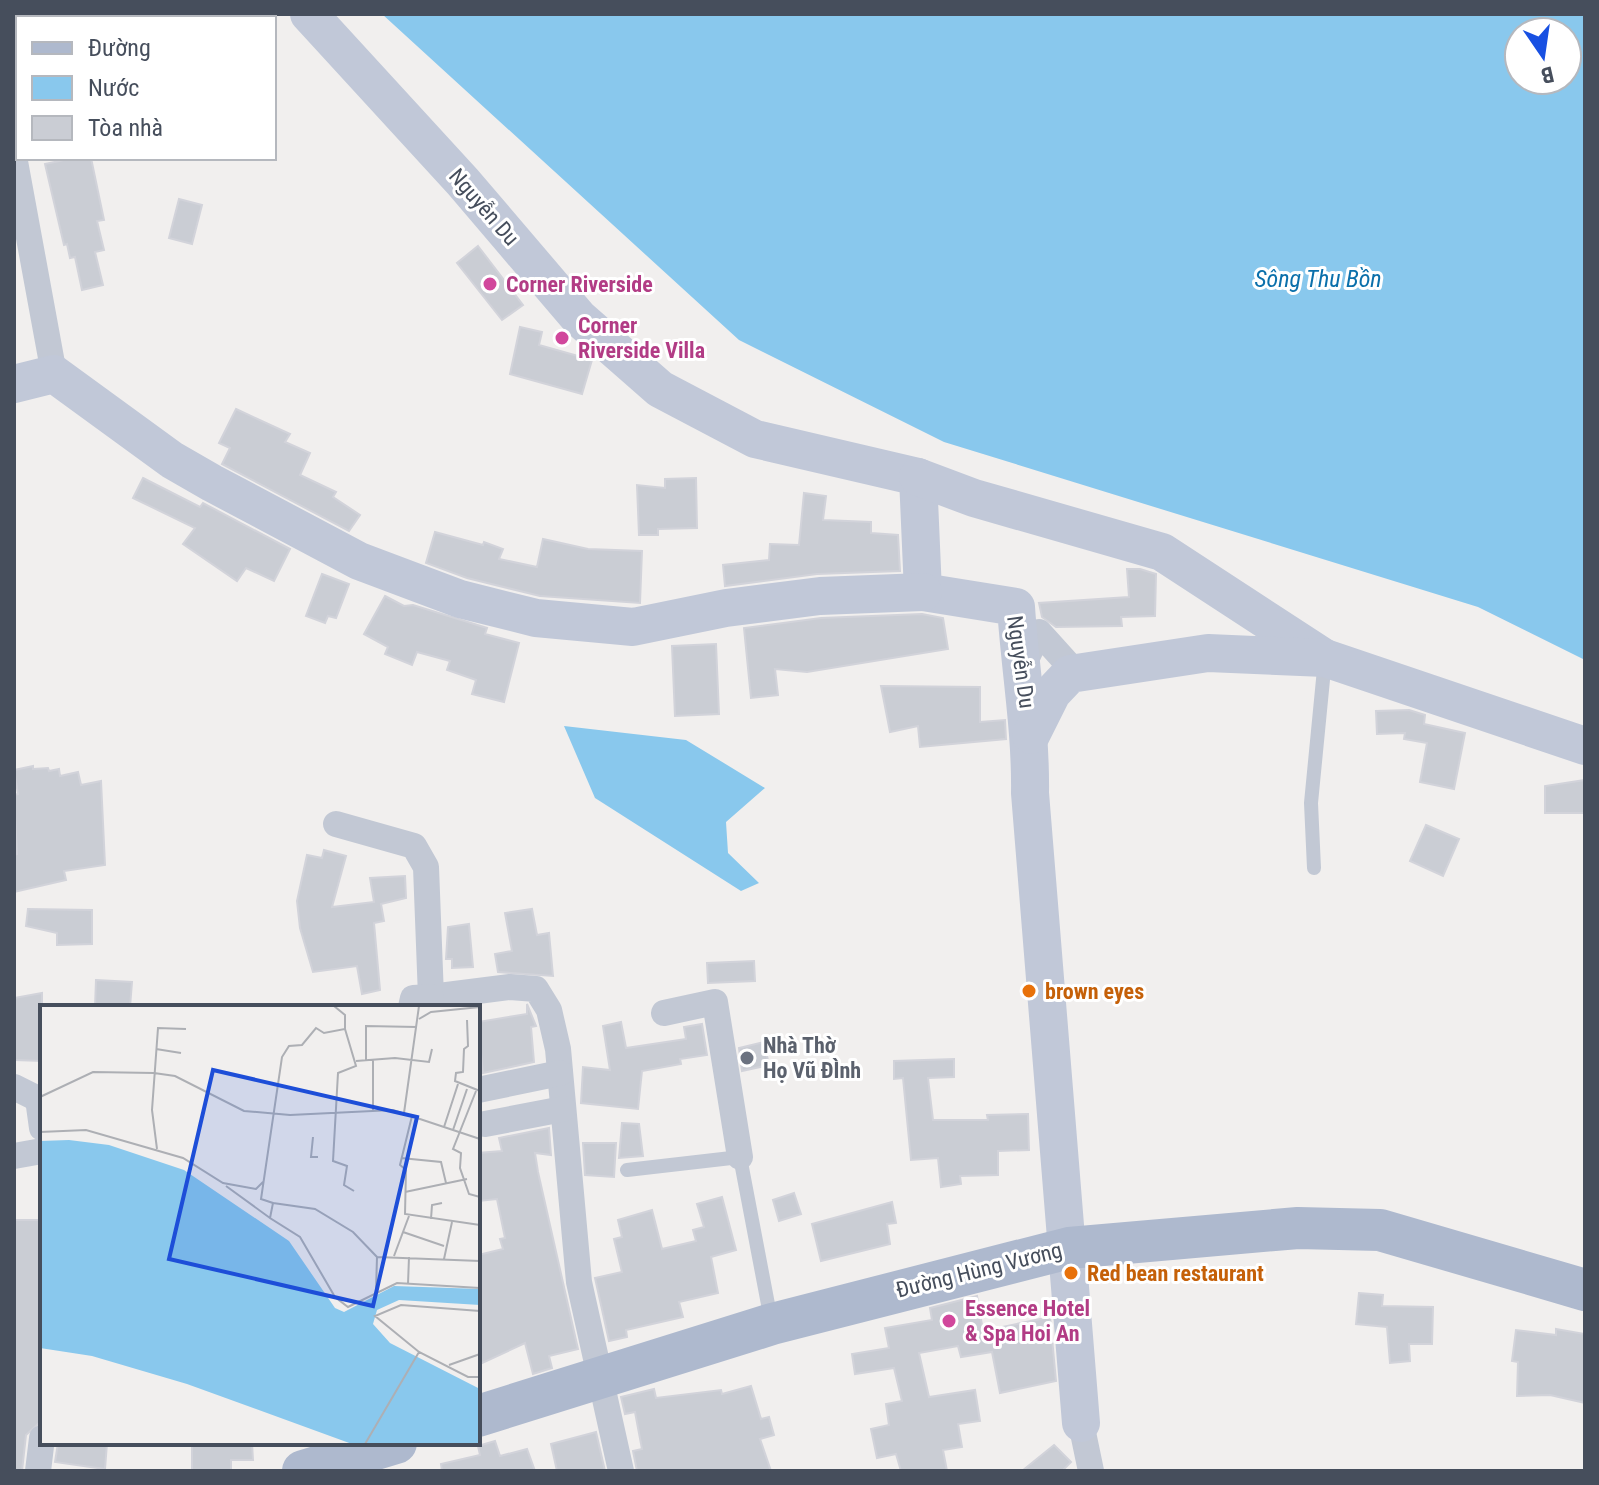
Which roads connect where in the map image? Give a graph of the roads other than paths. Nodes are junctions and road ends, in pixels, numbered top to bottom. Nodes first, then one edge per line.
1 (309, 14) edge
2 (14, 156) edge
3 (54, 374) junction
4 (14, 384) edge
5 (918, 477) junction
6 (923, 592) junction
7 (1325, 658) junction
8 (1020, 670) junction
9 (1076, 673) junction
10 (1031, 735) junction
11 (1585, 746) edge
12 (336, 824) dead end
13 (1314, 868) dead end
14 (421, 1002) edge
15 (664, 1013) dead end
16 (560, 1073) junction
17 (14, 1087) edge
18 (480, 1090) edge
19 (563, 1109) junction
20 (40, 1114) edge
21 (485, 1124) dead end
22 (40, 1151) edge
23 (14, 1156) edge
24 (740, 1157) junction
25 (627, 1170) dead end
26 (1069, 1248) junction
27 (1585, 1290) edge
28 (772, 1324) junction
29 (598, 1376) junction
30 (480, 1415) edge
31 (1081, 1423) joint
32 (41, 1445) edge
33 (390, 1445) edge
34 (327, 1468) edge
35 (38, 1471) edge
36 (621, 1471) edge
37 (1091, 1471) edge

1 - 5 street, Nguyễn Du
2 - 3 street
3 - 4 street
3 - 6 street
5 - 6 street
5 - 7 street, Nguyễn Du
6 - 8 street, Nguyễn Du
7 - 9 street
7 - 11 street
7 - 13 lane
8 - 9 street
8 - 10 street, Nguyễn Du
9 - 10 street
10 - 26 street, Nguyễn Du
12 - 14 street
14 - 16 street
15 - 24 street
16 - 18 street
16 - 19 street
17 - 20 street
19 - 21 street
19 - 29 street
22 - 23 street
24 - 25 lane
24 - 28 lane
26 - 27 main road, Đường Hùng Vương
26 - 28 main road, Đường Hùng Vương
26 - 31 street, Nguyễn Du
28 - 29 main road, Đường Hùng Vương
29 - 30 main road, Đường Hùng Vương
29 - 36 street
31 - 37 street
32 - 35 street
33 - 34 main road

